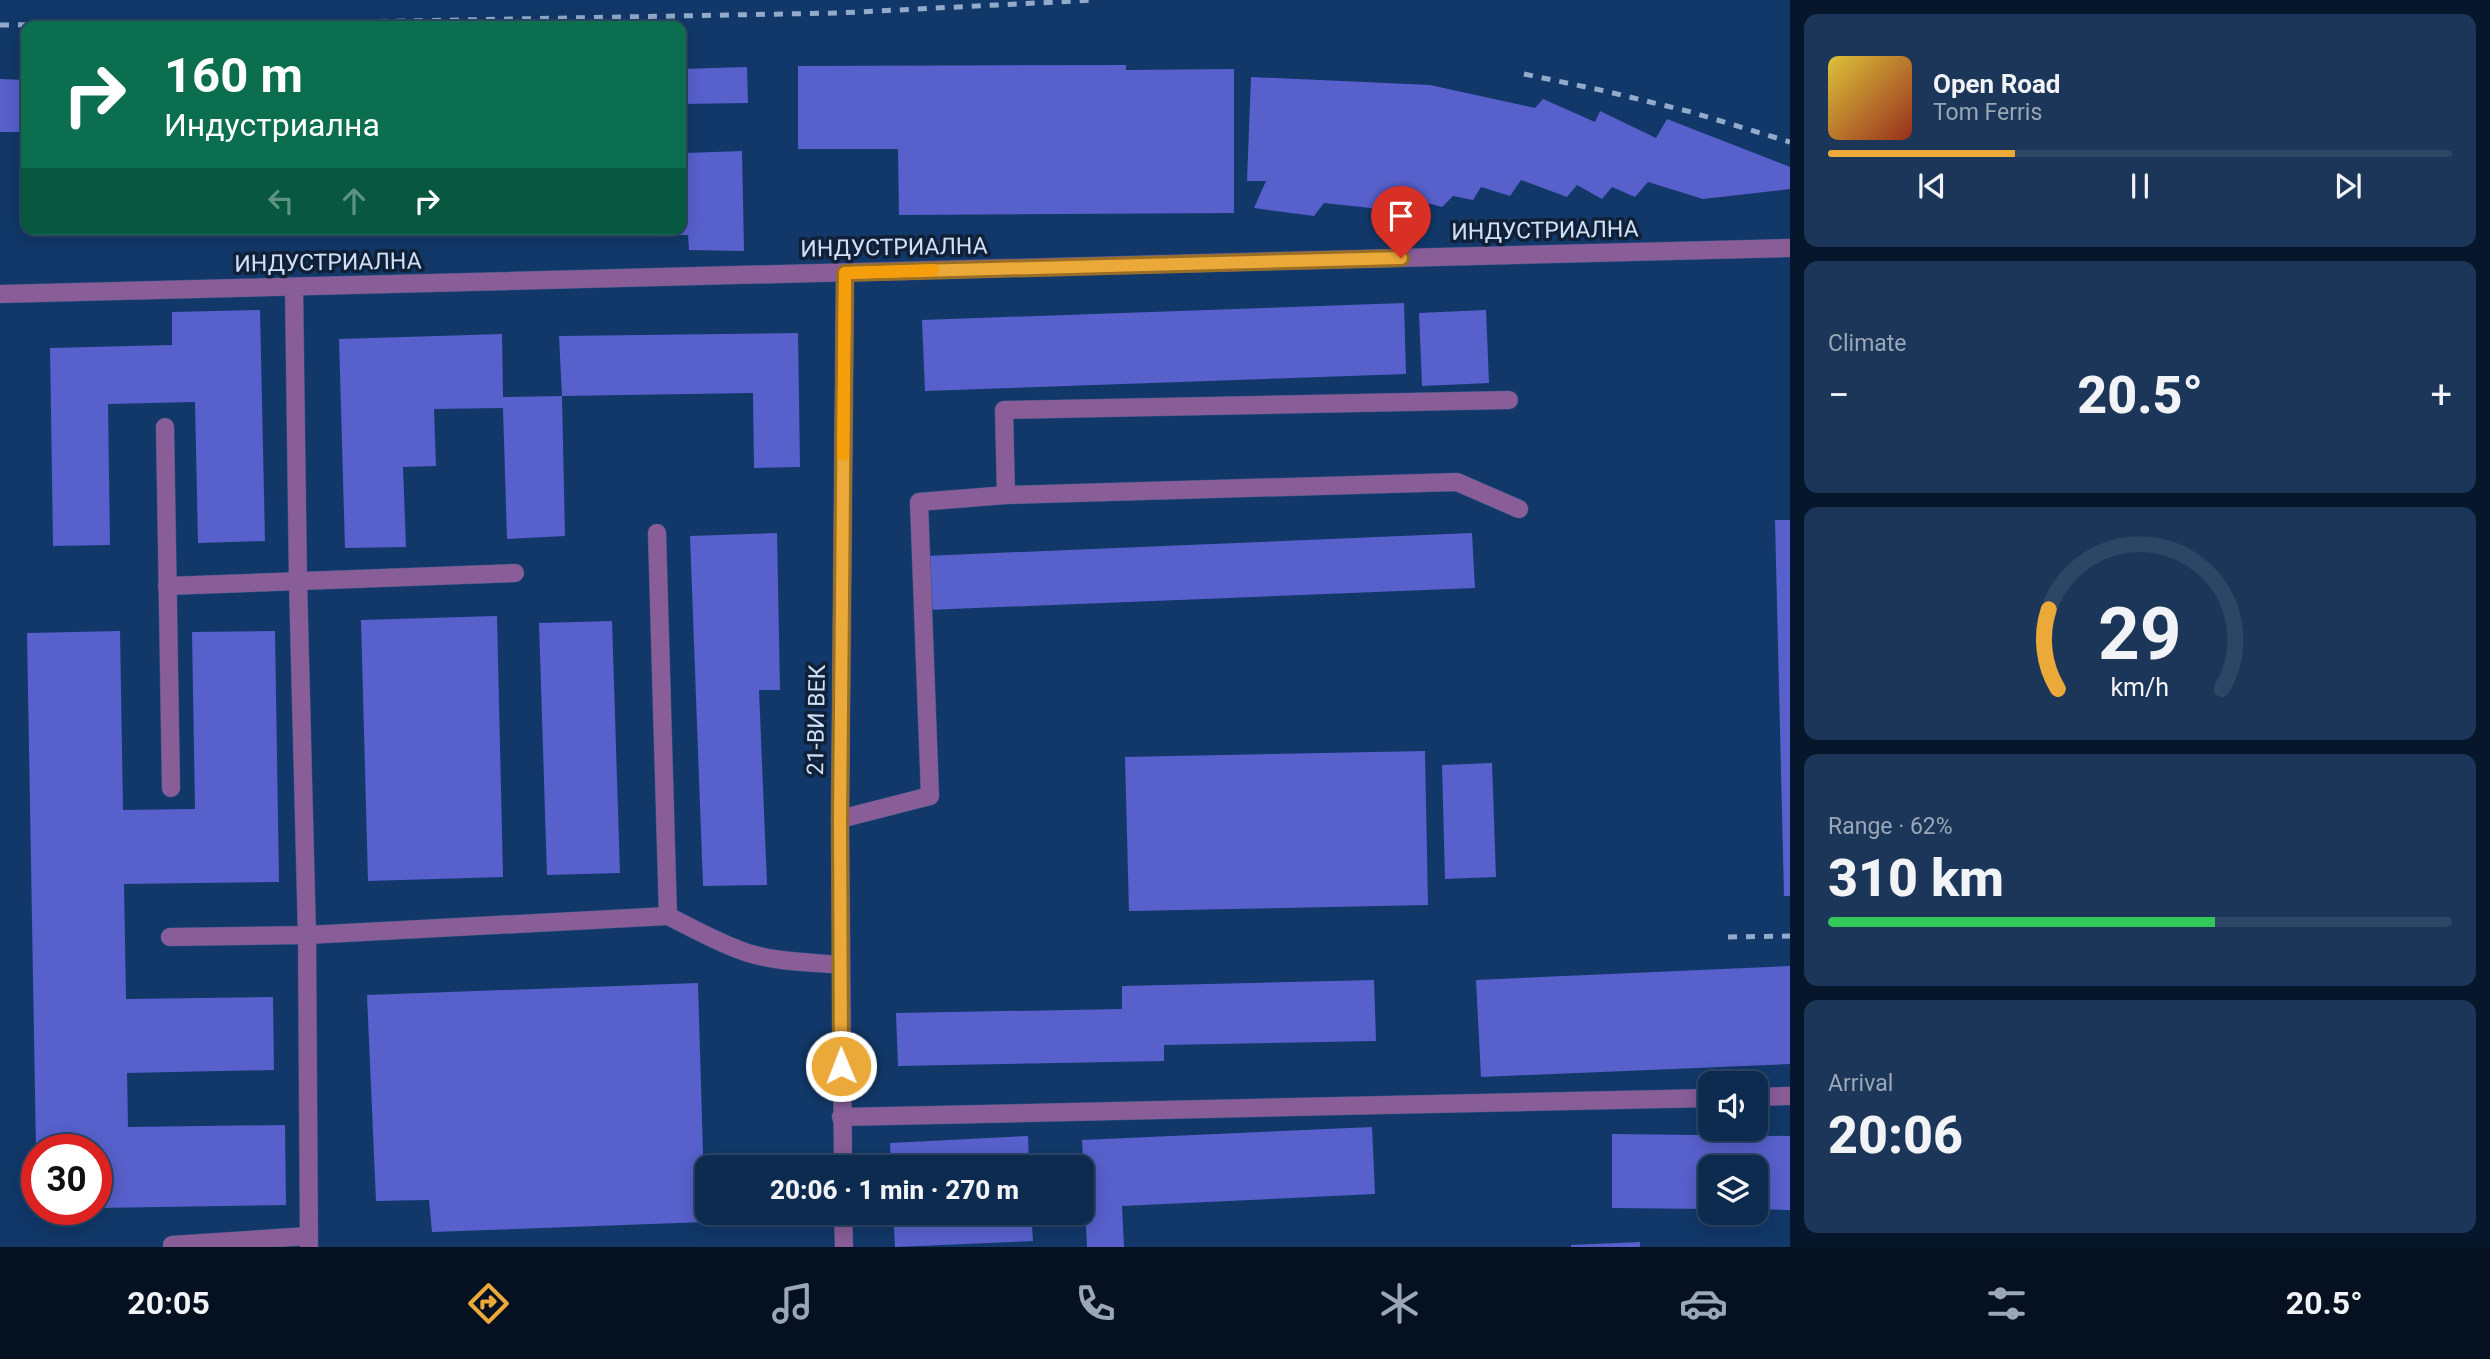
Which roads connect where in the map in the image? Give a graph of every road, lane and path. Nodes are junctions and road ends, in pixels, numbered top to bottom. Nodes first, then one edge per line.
1 (1790, 248) edge
2 (845, 273) junction
3 (294, 287) junction
4 (0, 294) edge
5 (1509, 400) dead end
6 (165, 428) dead end
7 (1006, 495) junction
8 (1519, 509) dead end
9 (657, 533) dead end
10 (515, 573) dead end
11 (298, 581) junction
12 (167, 586) junction
13 (171, 788) dead end
14 (840, 819) junction
15 (668, 916) junction
16 (307, 934) junction
17 (170, 937) dead end
18 (840, 965) junction
19 (1790, 1096) edge
20 (1768, 1097) edge
21 (1698, 1098) edge
22 (842, 1117) junction
23 (842, 1155) edge
24 (844, 1225) edge
25 (309, 1242) edge
26 (172, 1245) edge
27 (844, 1247) edge

1 - 2 street, ИНДУСТРИАЛНА
2 - 3 street, ИНДУСТРИАЛНА
2 - 14 street, 21-ВИ ВЕК
3 - 4 street, ИНДУСТРИАЛНА
3 - 11 street
5 - 7 street
6 - 12 street
7 - 8 street
7 - 14 street
9 - 15 street
10 - 11 street
11 - 12 street
11 - 16 street
12 - 13 street
14 - 18 street, 21-ВИ ВЕК
15 - 16 street
15 - 18 street
16 - 17 street
16 - 25 street
18 - 22 street, 21-ВИ ВЕК
19 - 20 street
21 - 22 street
22 - 23 street, 21-ВИ ВЕК
24 - 27 street
25 - 26 street

